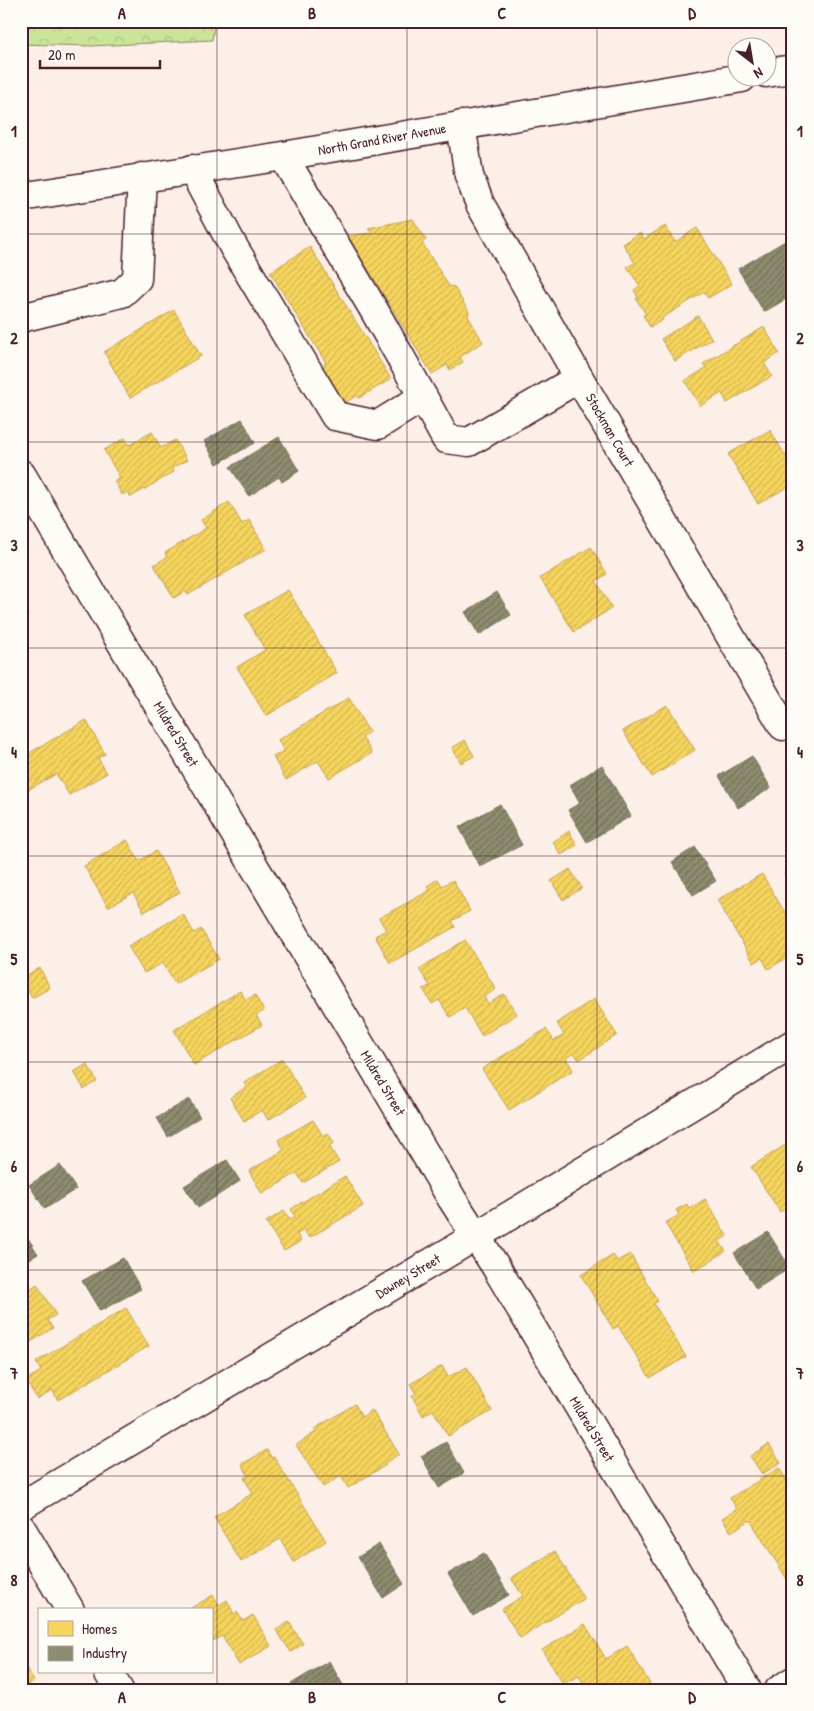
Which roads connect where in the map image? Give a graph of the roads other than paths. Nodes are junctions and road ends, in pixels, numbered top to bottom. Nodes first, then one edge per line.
1 (793, 69) edge
2 (776, 72) edge
3 (726, 81) edge
4 (461, 125) junction
5 (283, 156) junction
6 (192, 170) junction
7 (142, 177) junction
8 (21, 197) edge
9 (21, 318) edge
10 (579, 378) junction
11 (423, 397) junction
12 (21, 474) edge
13 (783, 726) dead end
14 (793, 1044) edge
15 (476, 1236) junction
16 (21, 1506) edge
17 (21, 1528) edge
18 (69, 1608) edge
19 (109, 1674) edge
20 (793, 1682) edge
21 (119, 1690) edge
22 (747, 1690) edge
23 (779, 1690) edge

1 - 2 street
3 - 4 street, North Grand River Avenue
4 - 5 street, North Grand River Avenue
4 - 10 street, Stockman Court
5 - 6 street, North Grand River Avenue
5 - 11 street
6 - 7 street, North Grand River Avenue
6 - 11 street
7 - 8 street, North Grand River Avenue
7 - 9 street
10 - 11 street
10 - 13 street, Stockman Court
12 - 15 street, Mildred Street
14 - 15 street, Downey Street
15 - 16 street, Downey Street
15 - 22 street, Mildred Street
17 - 18 street
19 - 21 street
20 - 23 street

